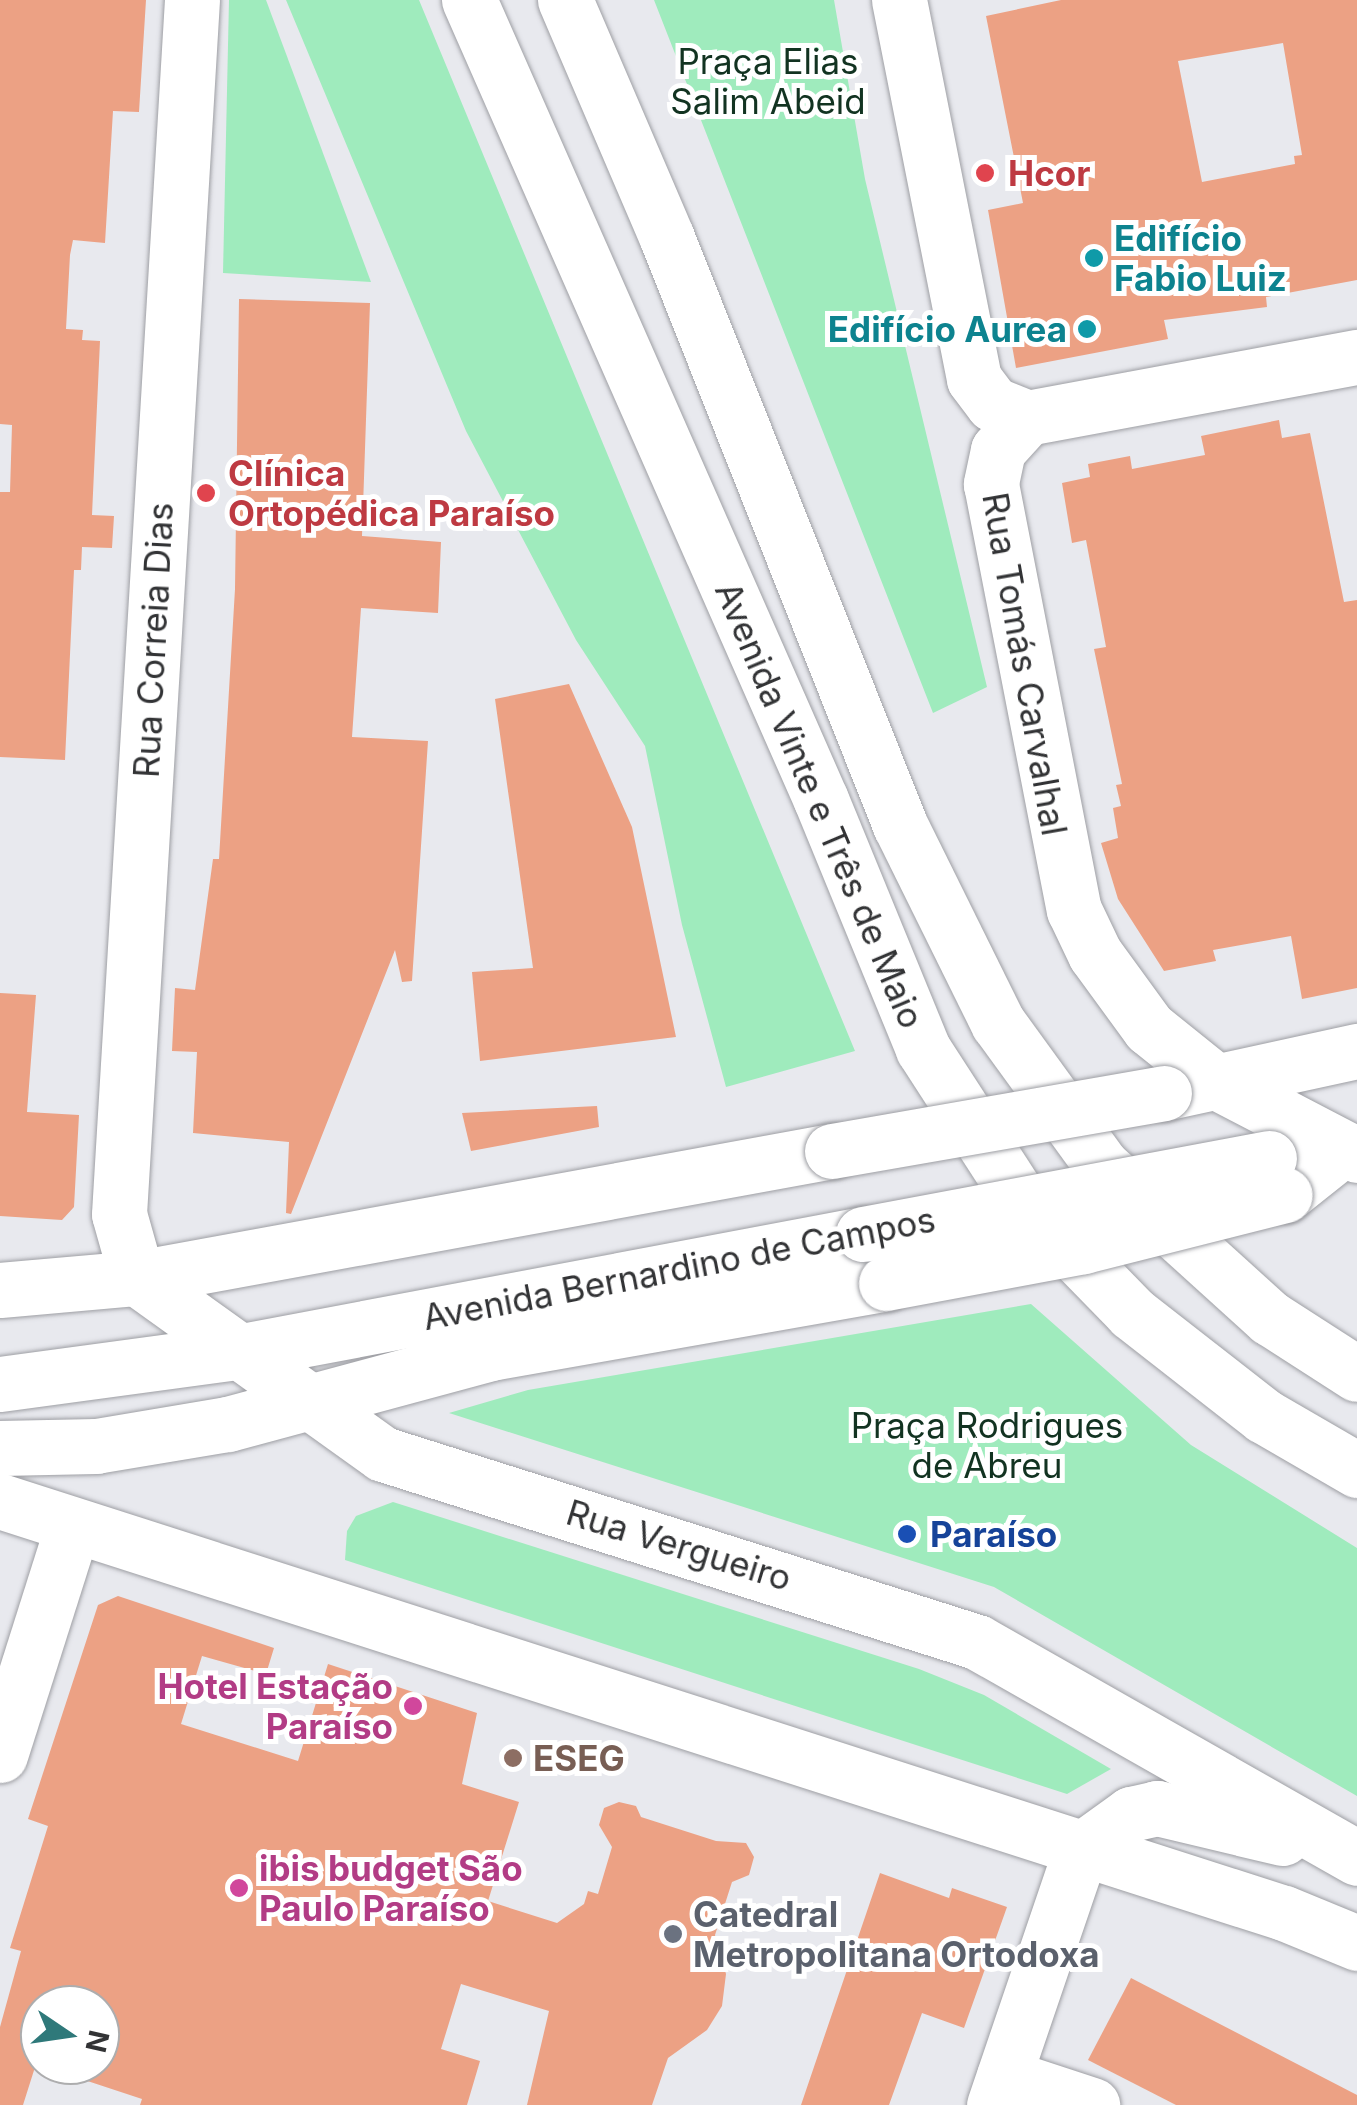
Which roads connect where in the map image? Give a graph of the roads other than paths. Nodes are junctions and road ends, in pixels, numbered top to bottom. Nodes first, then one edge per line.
1 (192, 0) edge
2 (469, 0) edge
3 (564, 0) edge
4 (899, 0) edge
5 (1357, 357) edge
6 (1027, 418) junction
7 (1357, 1051) edge
8 (1190, 1087) junction
9 (1353, 1150) edge
10 (1277, 1176) junction
11 (137, 1278) junction
12 (0, 1290) edge
13 (237, 1352) junction
14 (1357, 1374) edge
15 (0, 1384) edge
16 (313, 1406) junction
17 (0, 1448) edge
18 (1357, 1470) edge
19 (0, 1501) edge
20 (73, 1525) junction
21 (0, 1755) edge
22 (1082, 1850) junction
23 (1355, 1857) edge
24 (1357, 1943) edge
25 (999, 2091) edge
26 (1092, 2105) edge

1 - 11 main road, Rua Correia Dias
2 - 18 main road, Avenida Vinte e Três de Maio
3 - 14 main road, Avenida Vinte e Três de Maio
4 - 6 main road
5 - 6 main road
6 - 8 main road, Rua Tomás Carvalhal
7 - 8 main road
8 - 9 main road, Rua Tomás Carvalhal
8 - 11 main road, bridge
9 - 10 main road, Avenida Bernardino de Campos
10 - 13 main road, Avenida Bernardino de Campos, bridge
10 - 16 main road, bridge
11 - 12 main road
11 - 13 main road, Rua Vergueiro
13 - 15 main road, Avenida Bernardino de Campos
13 - 16 main road, Rua Vergueiro
16 - 17 main road
16 - 23 main road, Rua Vergueiro
19 - 20 main road
20 - 21 main road
20 - 22 main road
22 - 23 main road
22 - 24 main road
22 - 25 main road
25 - 26 main road

